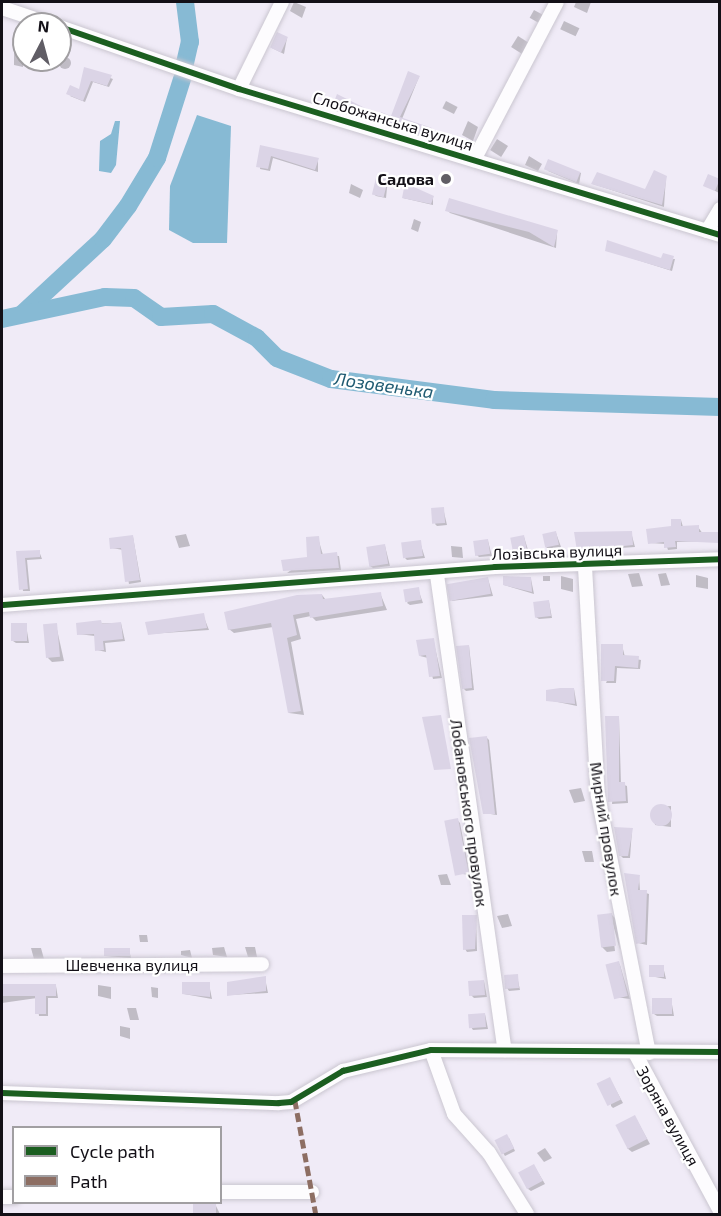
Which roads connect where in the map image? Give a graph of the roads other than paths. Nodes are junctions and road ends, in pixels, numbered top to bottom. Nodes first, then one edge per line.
1 (282, 2) edge
2 (557, 2) edge
3 (72, 31) edge
4 (239, 89) junction
5 (474, 160) junction
6 (720, 209) edge
7 (713, 233) edge
8 (720, 559) edge
9 (585, 567) junction
10 (437, 575) junction
11 (2, 604) edge
12 (262, 964) dead end
13 (2, 966) edge
14 (431, 1050) junction
15 (505, 1050) junction
16 (720, 1052) edge
17 (642, 1053) junction
18 (2, 1094) edge
19 (222, 1192) edge
20 (312, 1192) dead end
21 (720, 1211) edge
22 (527, 1215) edge

1 - 4 street
2 - 5 street
3 - 4 street, Слобожанська вулиця
4 - 5 street, Слобожанська вулиця
5 - 7 street, Слобожанська вулиця
6 - 7 street
8 - 9 street, Лозівська вулиця
9 - 10 street, Лозівська вулиця
9 - 17 street, Мирний провулок
10 - 11 street, Лозівська вулиця
10 - 15 street, Лобановського провулок
12 - 13 street, Шевченка вулиця
14 - 15 street
14 - 18 street
14 - 22 street
15 - 17 street
16 - 17 street
17 - 21 street, Зоряна вулиця
19 - 20 street

